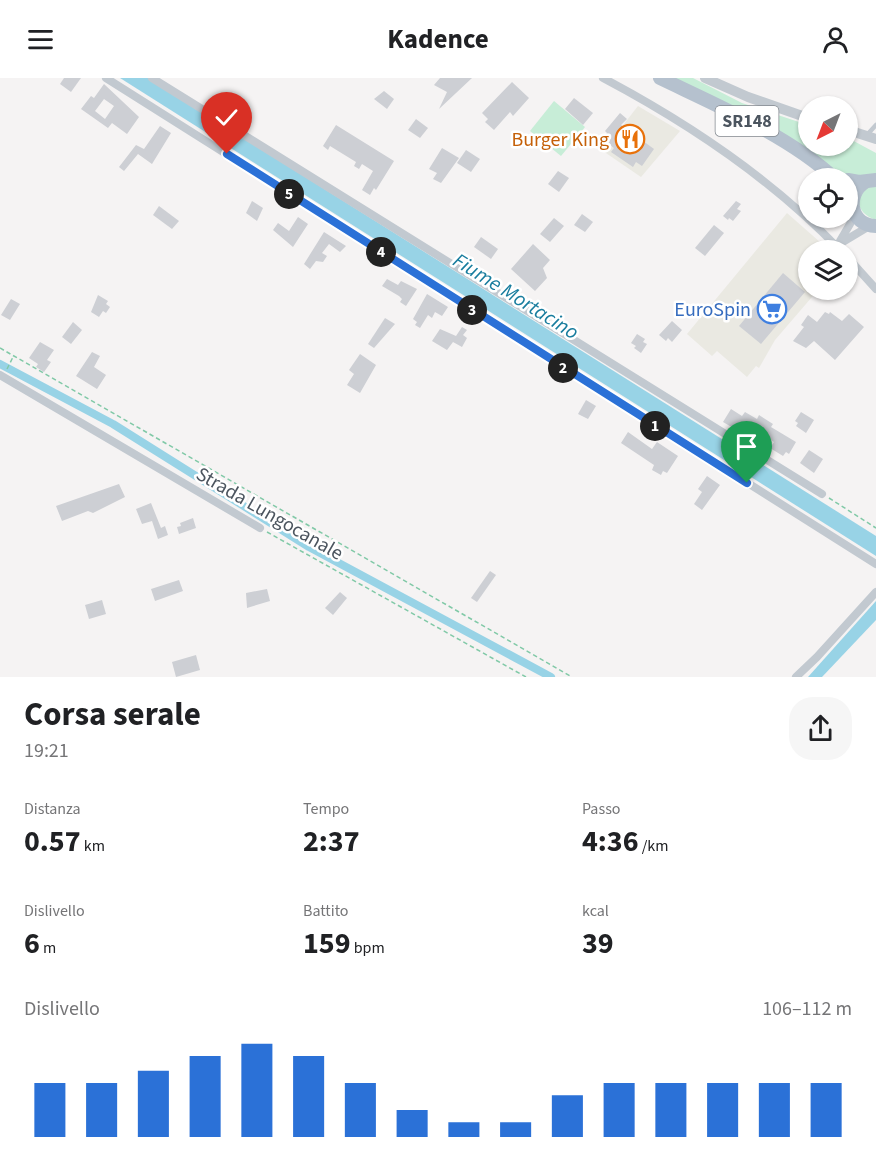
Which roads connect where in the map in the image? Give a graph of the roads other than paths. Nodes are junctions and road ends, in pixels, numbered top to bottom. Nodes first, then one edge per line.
1 (106, 78) edge
2 (152, 78) edge
3 (603, 78) edge
4 (660, 78) edge
5 (705, 78) edge
6 (798, 115) edge
7 (876, 125) edge
8 (871, 137) edge
9 (819, 168) edge
10 (871, 181) edge
11 (858, 189) edge
12 (858, 218) edge
13 (873, 225) edge
14 (830, 240) edge
15 (850, 240) edge
16 (858, 269) edge
17 (876, 289) edge
18 (1, 376) edge
19 (822, 494) road end
20 (260, 528) road end
21 (876, 564) edge
22 (876, 592) edge
23 (796, 677) edge

1 - 21 street
2 - 19 street
3 - 14 street
4 - 9 main road, SR148
5 - 6 street
7 - 8 lane
10 - 11 main road
12 - 13 main road
13 - 15 street
16 - 17 street
18 - 20 street, Strada Lungocanale
22 - 23 street

